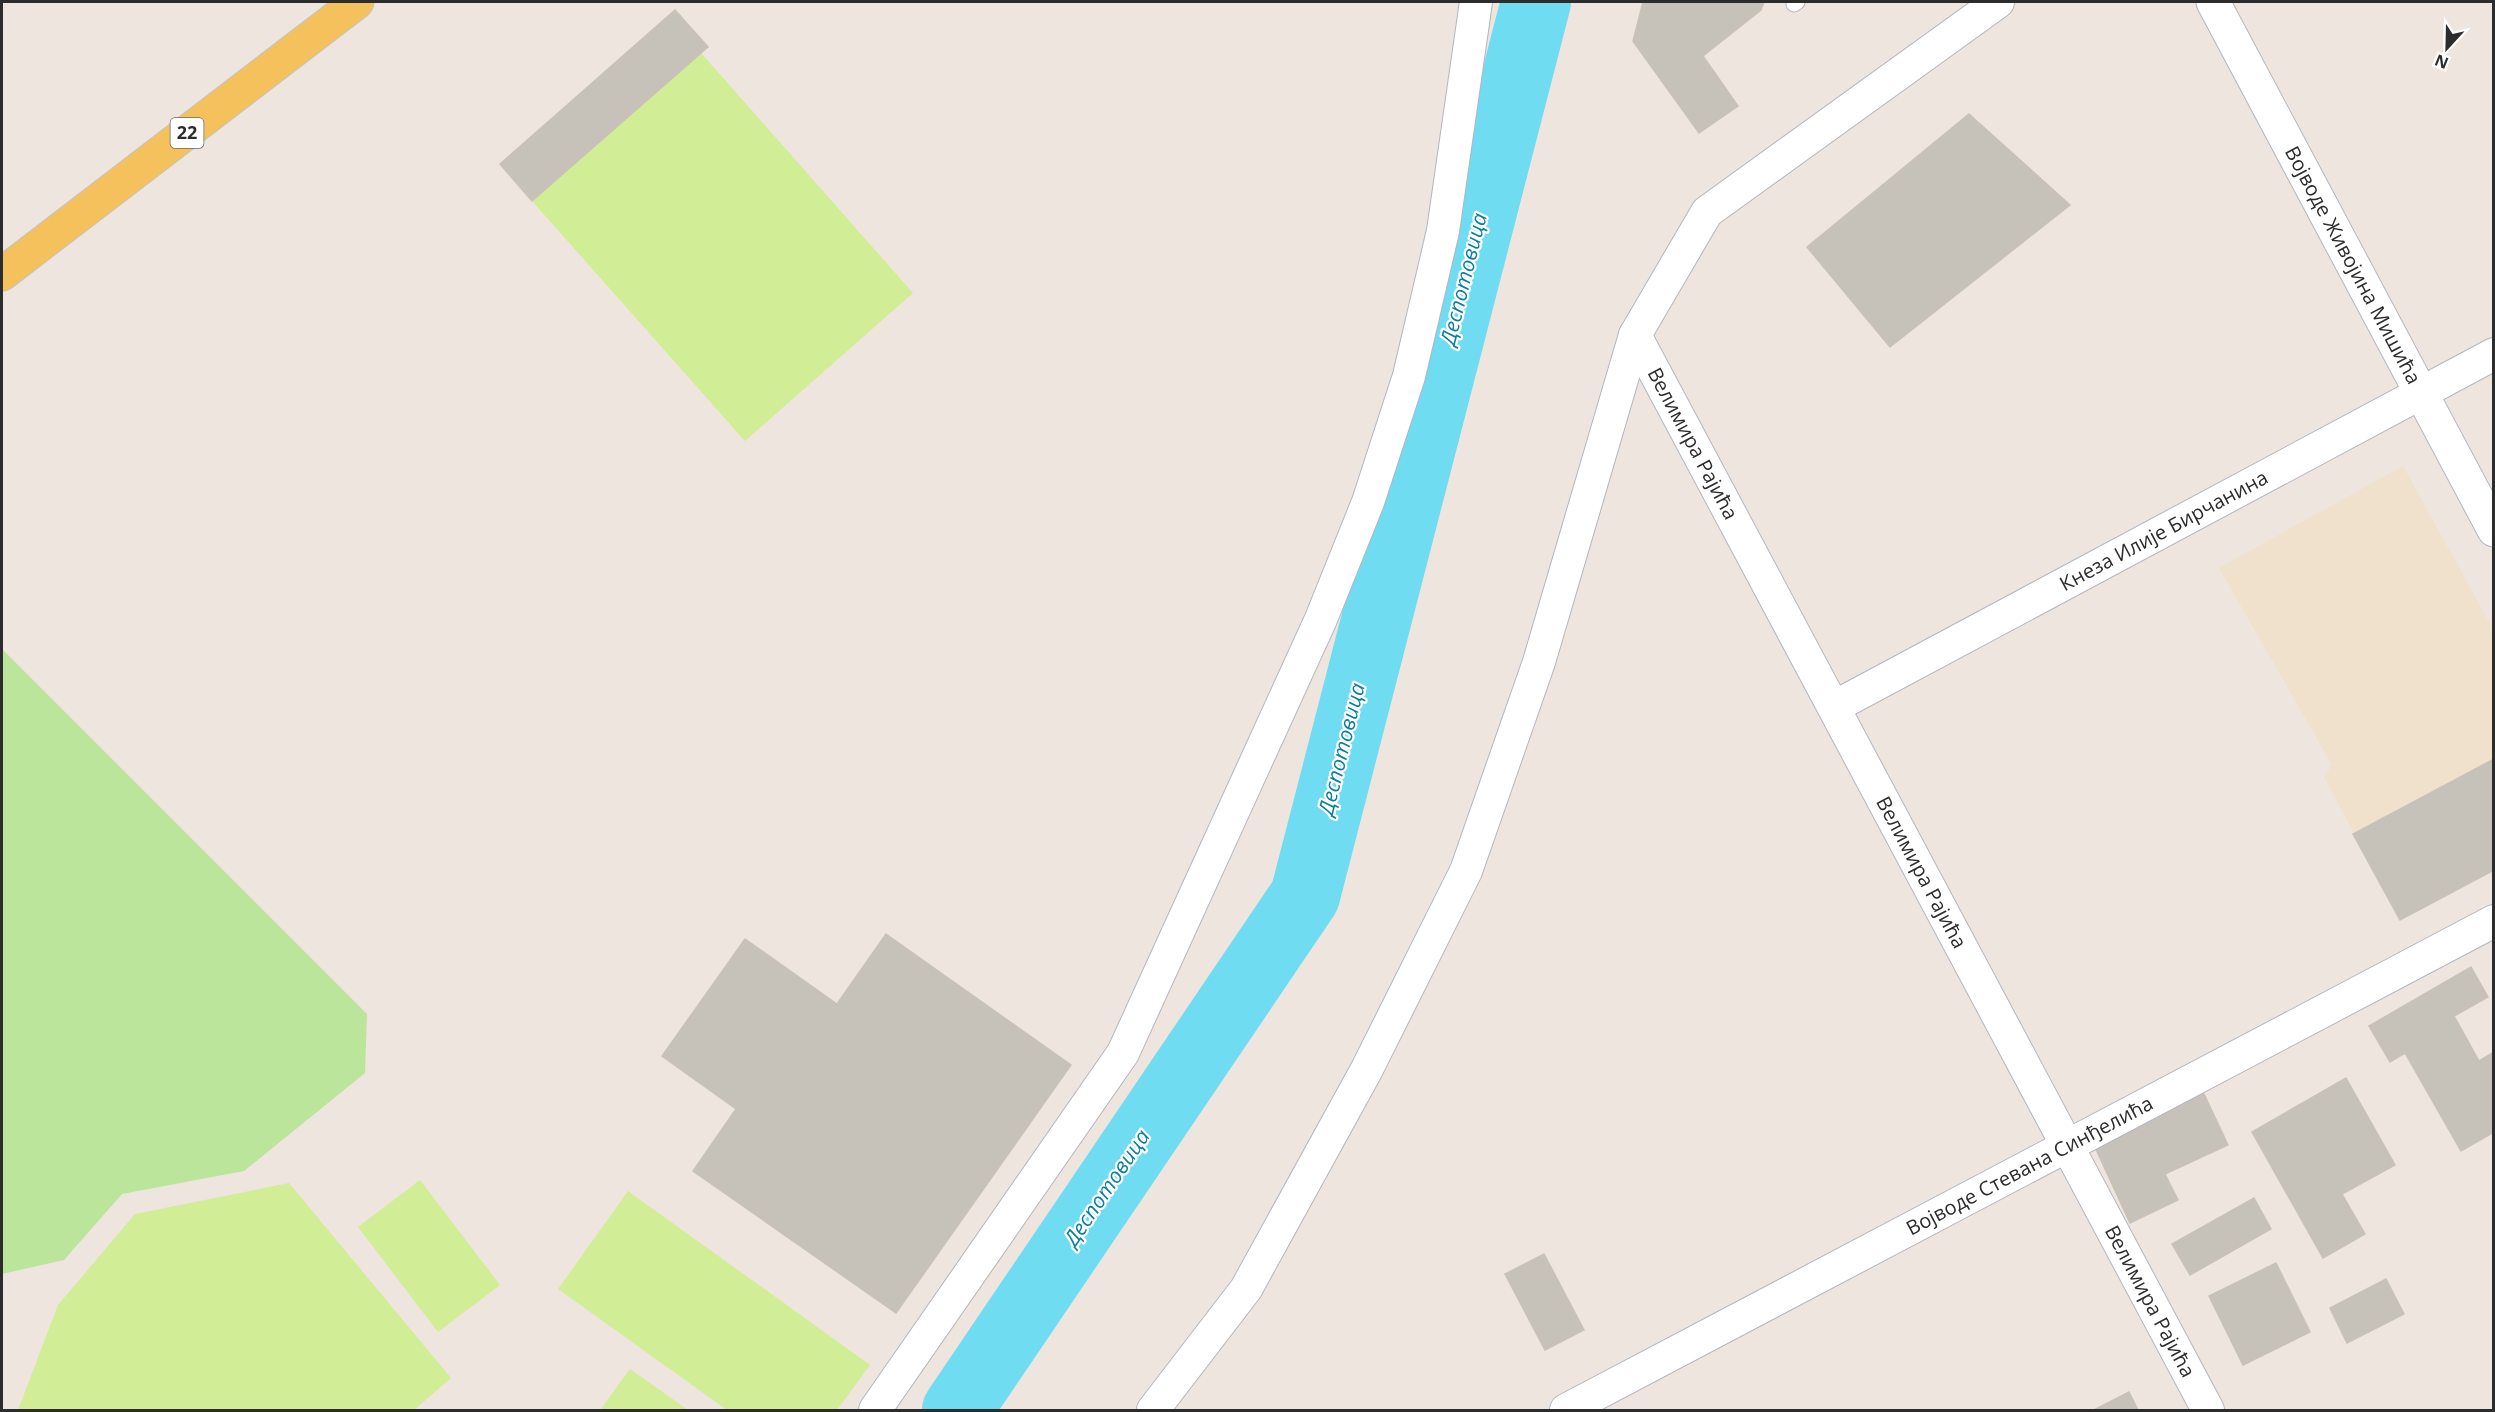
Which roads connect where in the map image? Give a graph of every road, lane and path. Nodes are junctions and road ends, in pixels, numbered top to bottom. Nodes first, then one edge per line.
1 (357, 2) edge
2 (1476, 2) edge
3 (1998, 2) edge
4 (2213, 2) edge
5 (2, 274) edge
6 (1635, 334) junction
7 (2493, 354) edge
8 (2421, 395) junction
9 (2493, 530) edge
10 (1834, 707) junction
11 (2493, 921) edge
12 (2067, 1147) junction
13 (875, 1410) edge
14 (1153, 1410) edge
15 (1566, 1410) edge
16 (2208, 1410) edge

1 - 5 main road, 22
2 - 13 street
3 - 6 street
4 - 8 street, Војводе Живојина Мишића
6 - 10 street, Велимира Рајића
6 - 14 street
7 - 8 street, Кнеза Илије Бирчанина
8 - 9 street, Војводе Живојина Мишића
8 - 10 street, Кнеза Илије Бирчанина
10 - 12 street, Велимира Рајића
11 - 12 street, Војводе Стевана Синђелића
12 - 15 street, Војводе Стевана Синђелића
12 - 16 street, Велимира Рајића

